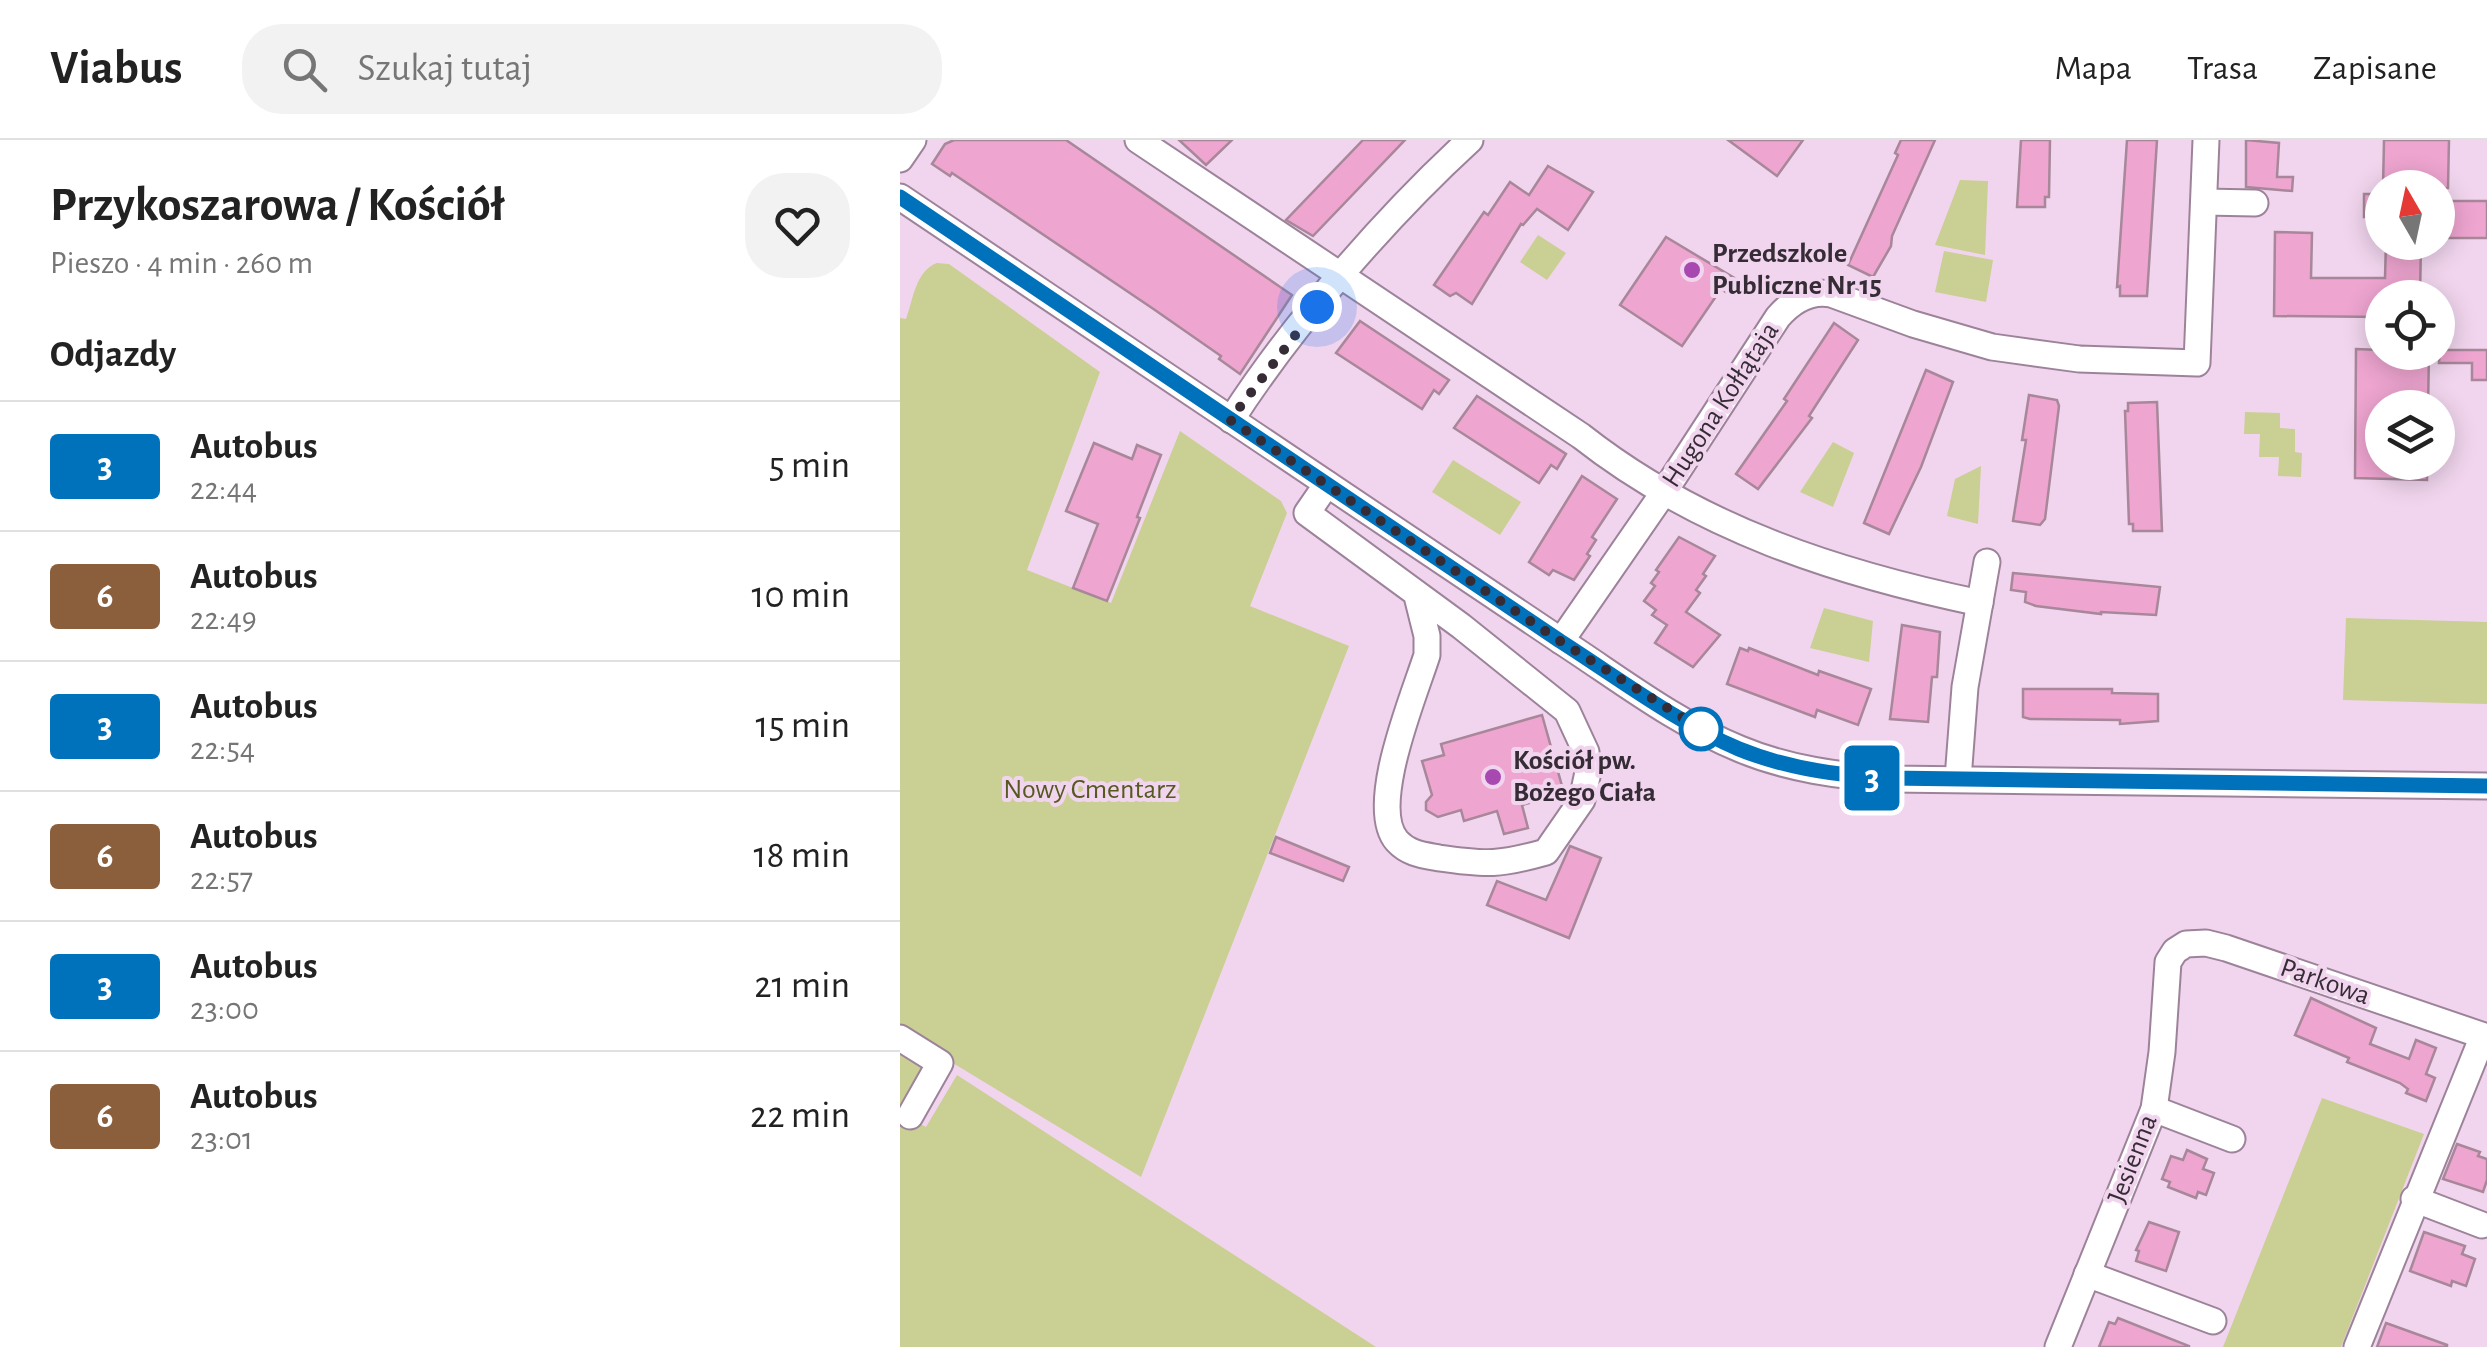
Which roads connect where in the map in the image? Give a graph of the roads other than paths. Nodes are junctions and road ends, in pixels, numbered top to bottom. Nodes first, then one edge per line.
1 (914, 140) edge
2 (1470, 140) edge
3 (2206, 140) edge
4 (1145, 142) edge
5 (900, 160) edge
6 (900, 198) edge
7 (2204, 202) junction
8 (2255, 203) dead end
9 (1341, 278) junction
10 (1230, 420) junction
11 (1327, 484) junction
12 (1664, 492) junction
13 (1986, 562) dead end
14 (1417, 596) junction
15 (1980, 604) junction
16 (1560, 641) junction
17 (1958, 779) junction
18 (2487, 786) edge
19 (2168, 962) joint
20 (2485, 1036) edge
21 (900, 1038) edge
22 (2154, 1109) junction
23 (910, 1116) dead end
24 (2232, 1139) dead end
25 (2414, 1199) junction
26 (2482, 1225) dead end
27 (2087, 1274) junction
28 (2213, 1320) dead end
29 (2058, 1347) edge
30 (2357, 1347) edge

1 - 5 street
2 - 9 street
3 - 7 street, Hugona Kołłątaja
4 - 9 street
6 - 10 street
7 - 8 street
7 - 12 street, Hugona Kołłątaja
9 - 10 street
9 - 12 street
10 - 11 street
11 - 14 street
11 - 16 street
12 - 15 street
12 - 16 street, Hugona Kołłątaja
13 - 15 street
14 - 14 street
15 - 17 street
16 - 17 street
17 - 18 street
19 - 20 street, Parkowa
19 - 22 street, Jesienna
20 - 25 street
21 - 23 street
22 - 24 street
22 - 27 street, Jesienna
25 - 26 street
25 - 30 street
27 - 28 street
27 - 29 street, Jesienna

